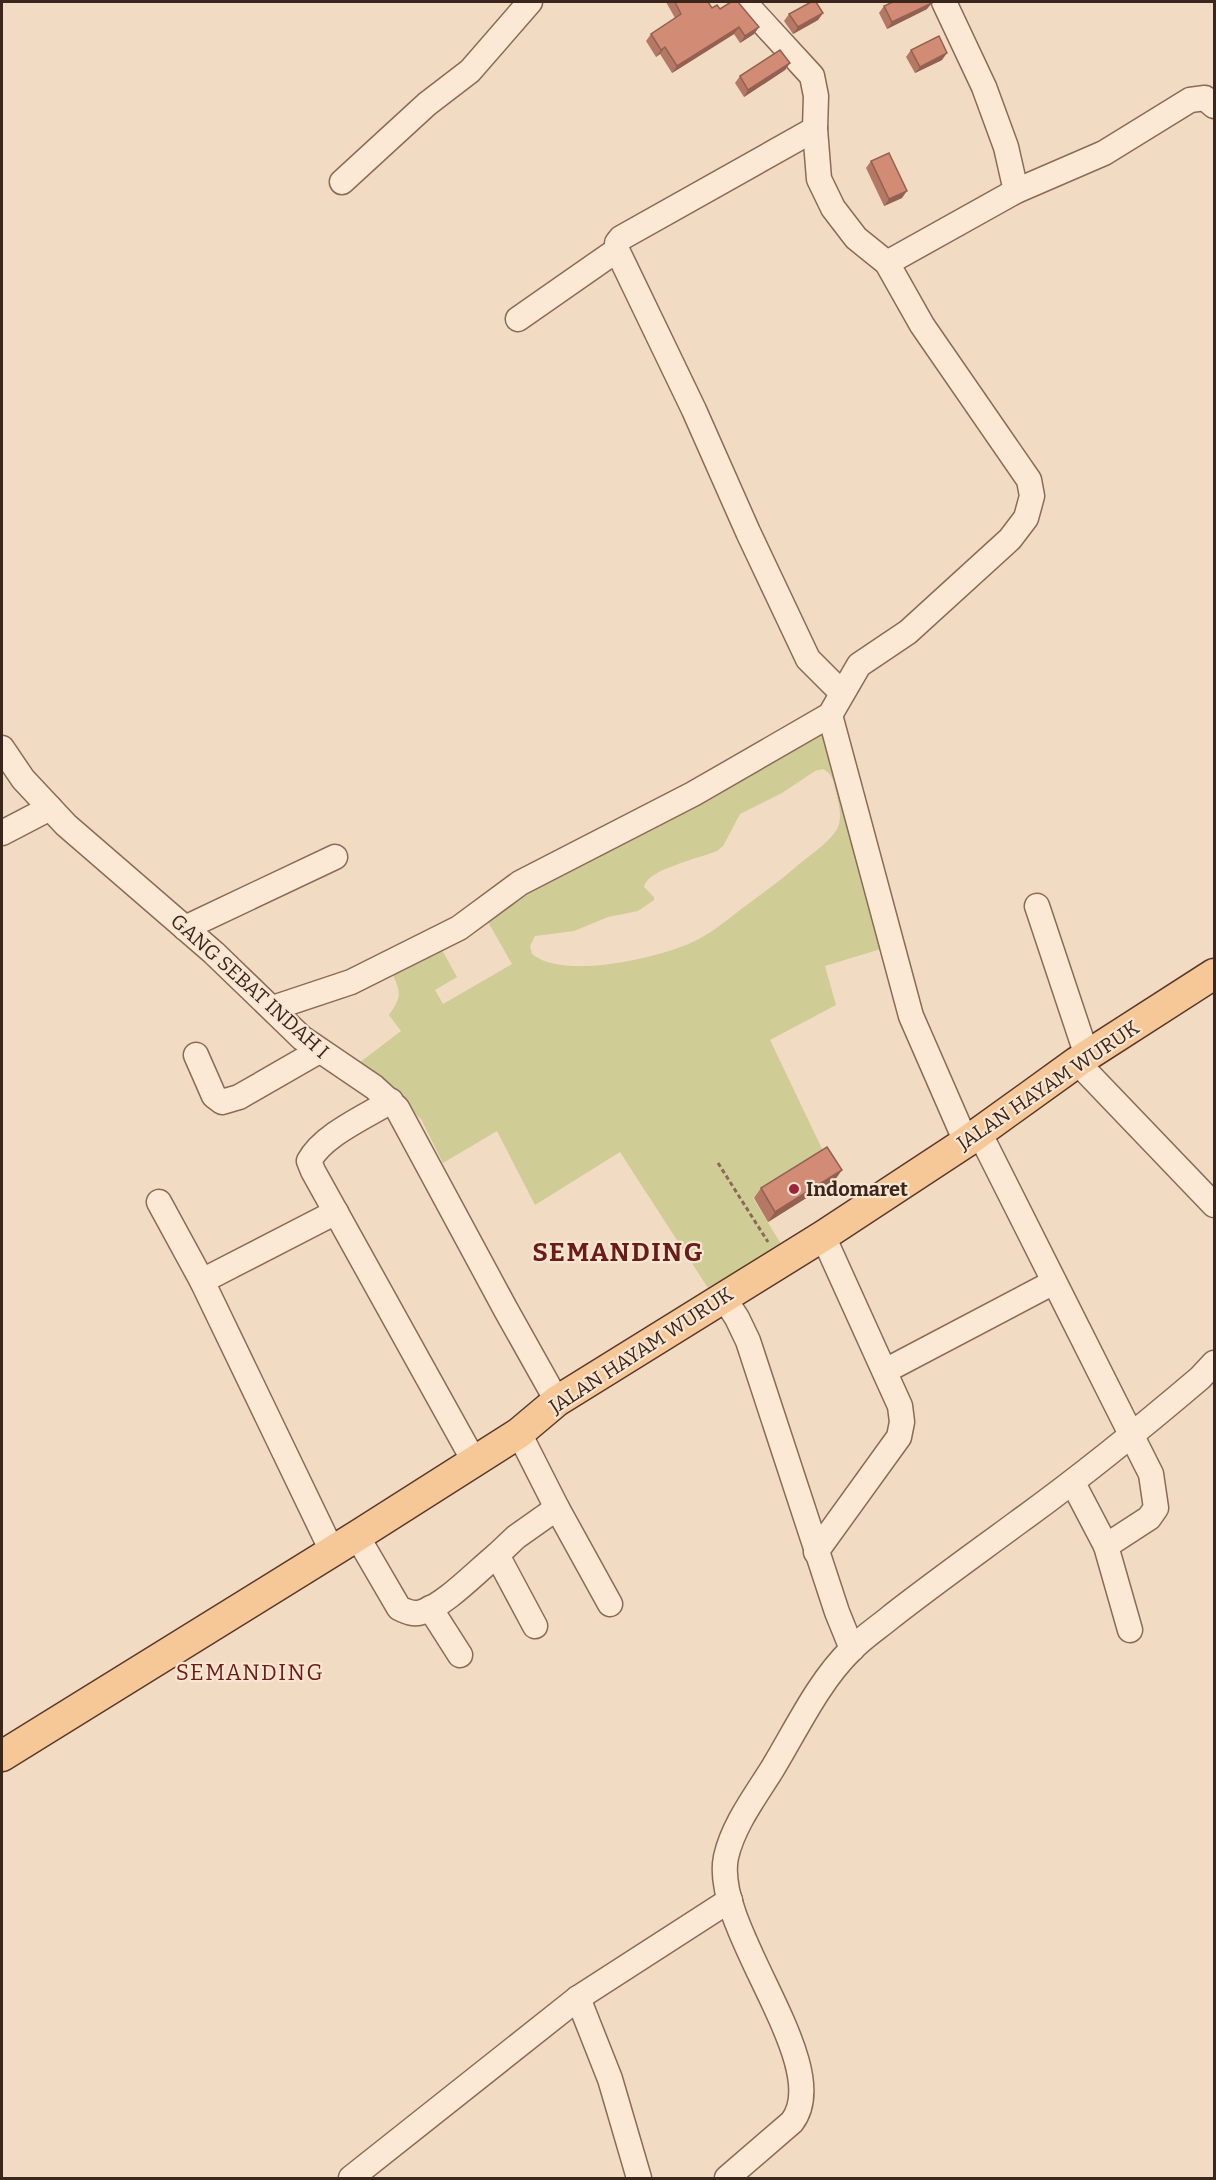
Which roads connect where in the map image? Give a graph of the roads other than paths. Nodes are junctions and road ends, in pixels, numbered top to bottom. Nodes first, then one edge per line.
1 (530, 2) edge
2 (744, 2) edge
3 (944, 2) edge
4 (1215, 106) edge
5 (814, 129) junction
6 (342, 182) dead end
7 (1016, 191) junction
8 (617, 250) junction
9 (887, 263) junction
10 (518, 319) dead end
11 (842, 693) junction
12 (830, 715) junction
13 (2, 748) edge
14 (50, 808) junction
15 (2, 833) edge
16 (335, 857) dead end
17 (1037, 906) dead end
18 (185, 928) junction
19 (1215, 974) edge
20 (273, 1008) junction
21 (319, 1051) junction
22 (196, 1055) dead end
23 (1082, 1059) junction
24 (391, 1101) junction
25 (972, 1137) junction
26 (159, 1202) dead end
27 (1215, 1205) edge
28 (336, 1212) junction
29 (824, 1236) junction
30 (202, 1281) junction
31 (1054, 1282) junction
32 (724, 1298) junction
33 (1215, 1363) edge
34 (885, 1371) junction
35 (557, 1401) junction
36 (519, 1433) junction
37 (1132, 1435) junction
38 (474, 1461) junction
39 (1073, 1483) junction
40 (557, 1508) junction
41 (357, 1536) junction
42 (1106, 1546) junction
43 (332, 1551) junction
44 (816, 1552) junction
45 (497, 1555) junction
46 (610, 1604) dead end
47 (430, 1608) junction
48 (535, 1626) dead end
49 (1130, 1630) dead end
50 (852, 1649) junction
51 (460, 1655) dead end
52 (2, 1756) edge
53 (730, 1900) junction
54 (578, 1998) junction
55 (351, 2178) edge
56 (639, 2178) edge
57 (727, 2178) edge

1 - 6 street
2 - 5 street
3 - 7 street
4 - 7 street
5 - 8 street
5 - 9 street
7 - 9 street
8 - 10 street
8 - 11 street
9 - 11 street
11 - 12 street
12 - 20 street
12 - 25 street
13 - 14 street, GANG SEBAT INDAH I
14 - 15 street
14 - 18 street, GANG SEBAT INDAH I
16 - 18 street
17 - 23 street
18 - 20 street, GANG SEBAT INDAH I
19 - 23 main road, JALAN HAYAM WURUK
20 - 21 street, GANG SEBAT INDAH I
21 - 22 street
21 - 24 street, GANG SEBAT INDAH I
23 - 25 main road, JALAN HAYAM WURUK
23 - 27 street
24 - 28 street
24 - 35 street, GANG SEBAT INDAH I
25 - 29 main road, JALAN HAYAM WURUK
25 - 31 street
26 - 30 street
28 - 30 street
28 - 38 street
29 - 32 main road, JALAN HAYAM WURUK
29 - 34 street
30 - 43 street
31 - 34 street
31 - 37 street
32 - 35 main road, JALAN HAYAM WURUK
32 - 44 street
33 - 37 street
34 - 44 street
35 - 36 main road, JALAN HAYAM WURUK
36 - 38 main road, JALAN HAYAM WURUK
36 - 40 street
37 - 39 street
37 - 42 street
38 - 41 main road, JALAN HAYAM WURUK
39 - 42 street
39 - 50 street
40 - 45 street
40 - 46 street
41 - 43 main road, JALAN HAYAM WURUK
41 - 47 street
42 - 49 street
43 - 52 main road, JALAN HAYAM WURUK
44 - 50 street
45 - 47 street
45 - 48 street
47 - 51 street
50 - 53 street
53 - 54 street
53 - 57 street
54 - 55 street
54 - 56 street

